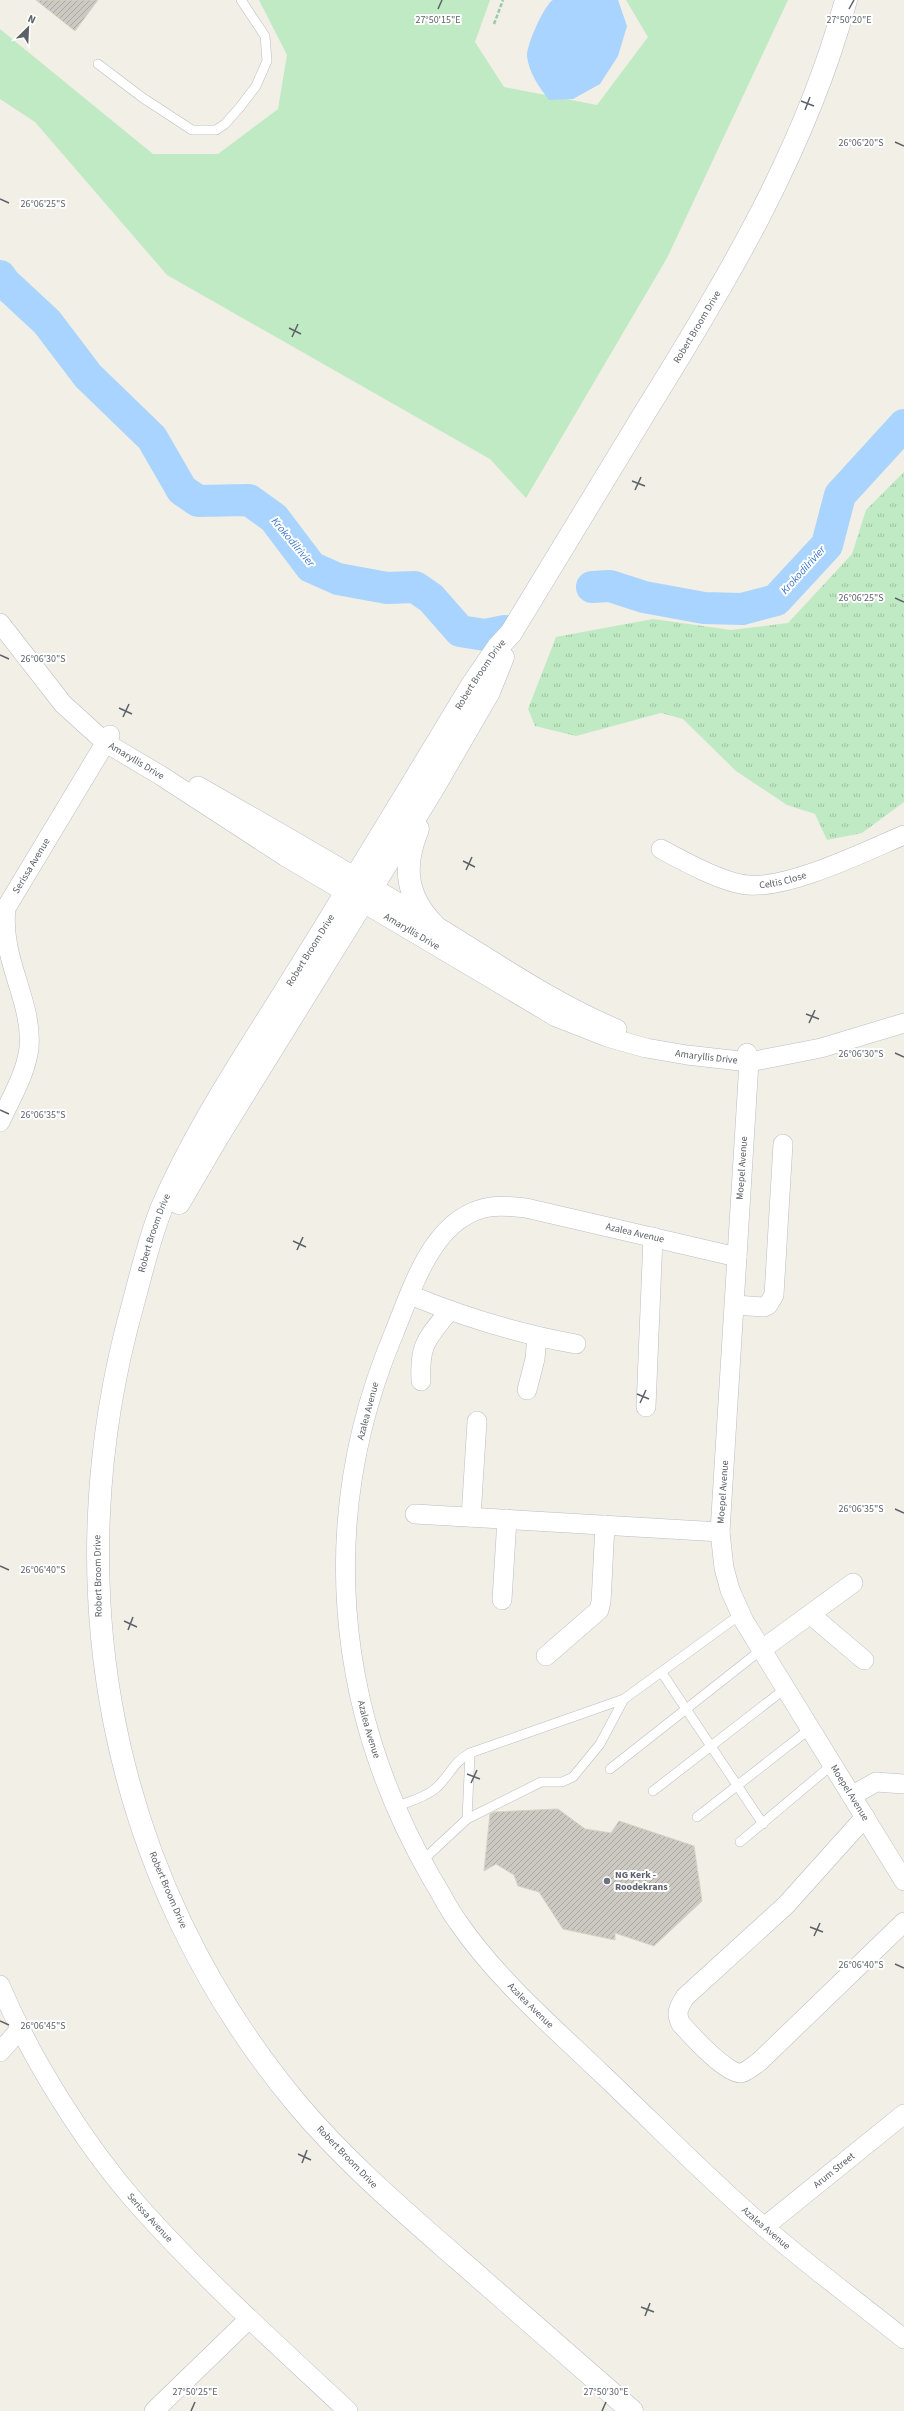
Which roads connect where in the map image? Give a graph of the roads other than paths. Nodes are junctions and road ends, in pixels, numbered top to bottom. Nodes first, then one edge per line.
1 (241, 0) edge
2 (846, 0) edge
3 (98, 64) dead end
4 (0, 623) edge
5 (510, 633) junction
6 (108, 739) junction
7 (430, 792) junction
8 (904, 835) edge
9 (660, 849) dead end
10 (358, 890) junction
11 (433, 924) junction
12 (2, 942) edge
13 (904, 1023) edge
14 (748, 1057) junction
15 (0, 1122) edge
16 (783, 1144) dead end
17 (652, 1237) junction
18 (737, 1257) junction
19 (410, 1295) junction
20 (735, 1305) junction
21 (449, 1311) junction
22 (537, 1337) junction
23 (576, 1344) dead end
24 (422, 1382) dead end
25 (527, 1390) dead end
26 (646, 1407) dead end
27 (477, 1421) dead end
28 (415, 1514) dead end
29 (471, 1517) junction
30 (507, 1519) junction
31 (605, 1525) junction
32 (720, 1532) junction
33 (853, 1583) dead end
34 (502, 1600) dead end
35 (740, 1614) junction
36 (811, 1614) junction
37 (761, 1650) junction
38 (546, 1656) dead end
39 (864, 1660) dead end
40 (662, 1673) junction
41 (786, 1688) junction
42 (624, 1699) junction
43 (686, 1709) junction
44 (811, 1728) junction
45 (711, 1746) junction
46 (470, 1754) junction
47 (833, 1764) junction
48 (610, 1769) dead end
49 (904, 1784) edge
50 (737, 1786) junction
51 (653, 1791) dead end
52 (853, 1795) junction
53 (395, 1807) junction
54 (697, 1817) dead end
55 (865, 1817) junction
56 (467, 1819) junction
57 (763, 1824) junction
58 (740, 1842) dead end
59 (422, 1861) junction
60 (904, 1881) edge
61 (904, 1922) edge
62 (0, 1985) edge
63 (21, 2028) junction
64 (0, 2052) edge
65 (904, 2114) edge
66 (764, 2227) junction
67 (249, 2319) junction
68 (904, 2339) edge
69 (154, 2411) edge
70 (348, 2411) edge
71 (632, 2411) edge

1 - 3 lane
2 - 5 street, Robert Broom Drive
4 - 6 street, Amaryllis Drive
5 - 7 street, Robert Broom Drive
5 - 10 street, Robert Broom Drive
6 - 10 street, Amaryllis Drive
6 - 12 street, Serissa Avenue
7 - 10 street, Robert Broom Drive
7 - 11 street
8 - 9 street, Celtis Close
10 - 11 street, Amaryllis Drive
10 - 14 street, Amaryllis Drive
10 - 71 street, Robert Broom Drive
11 - 14 street, Amaryllis Drive
12 - 15 street, Serissa Avenue
13 - 14 street, Amaryllis Drive
14 - 18 street, Moepel Avenue
16 - 20 street
17 - 18 street, Azalea Avenue
17 - 19 street, Azalea Avenue
17 - 26 street
18 - 20 street, Moepel Avenue
19 - 21 street
19 - 53 street, Azalea Avenue
20 - 32 street, Moepel Avenue
21 - 22 street
21 - 24 street
22 - 23 street
22 - 25 street
27 - 29 street
28 - 29 street
29 - 30 street
30 - 31 street
30 - 34 street
31 - 32 street
31 - 38 street
32 - 35 street, Moepel Avenue
33 - 36 street
35 - 37 street, Moepel Avenue
35 - 40 lane
36 - 37 street
36 - 39 street
37 - 41 street, Moepel Avenue
37 - 43 lane
40 - 42 lane
40 - 43 lane
41 - 44 street, Moepel Avenue
41 - 45 lane
42 - 46 lane
42 - 56 lane
43 - 45 lane
43 - 48 lane
44 - 47 street, Moepel Avenue
44 - 50 lane
45 - 50 lane
45 - 51 lane
46 - 53 lane
46 - 56 lane
47 - 52 street, Moepel Avenue
47 - 57 lane
49 - 52 street
50 - 54 lane
50 - 57 lane
52 - 55 street, Moepel Avenue
53 - 59 street, Azalea Avenue
55 - 60 street, Moepel Avenue
55 - 61 street
56 - 59 lane
57 - 58 lane
59 - 66 street, Azalea Avenue
62 - 63 street, Serissa Avenue
63 - 64 street
63 - 67 street, Serissa Avenue
65 - 66 street, Arum Street
66 - 68 street, Azalea Avenue
67 - 69 street
67 - 70 street, Serissa Avenue

